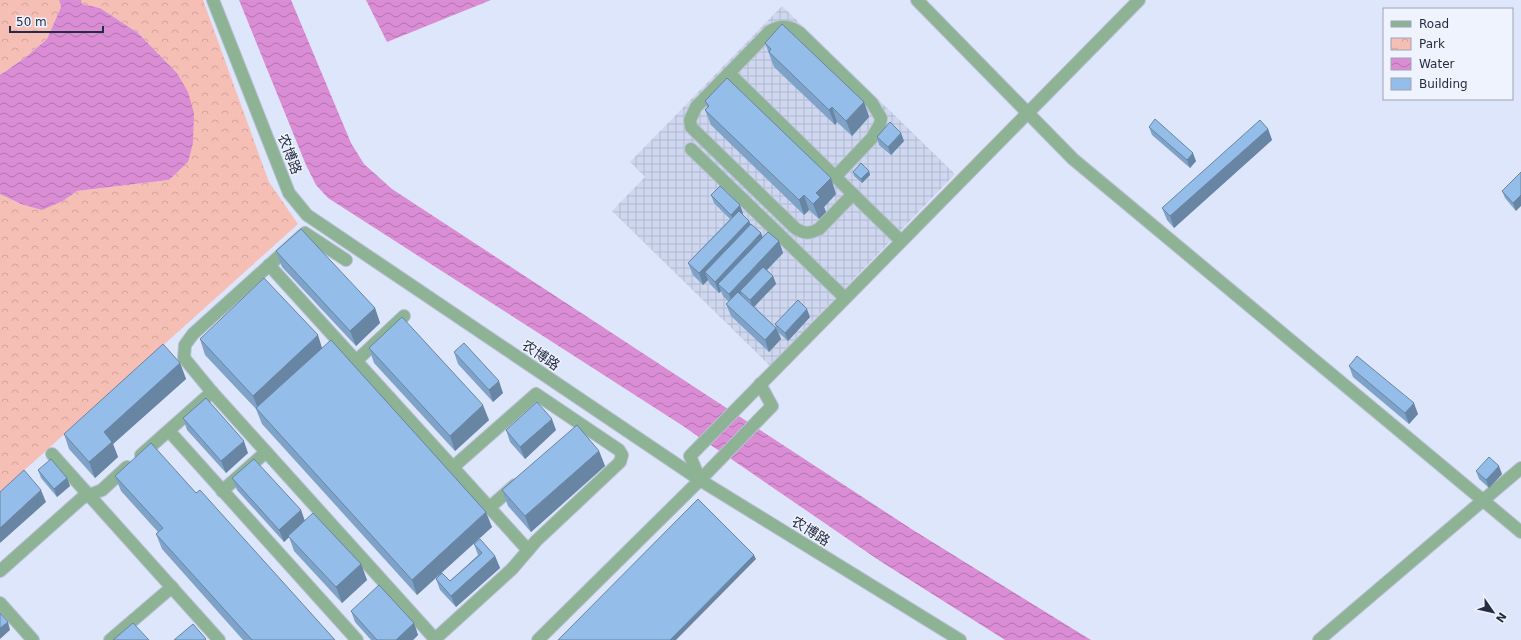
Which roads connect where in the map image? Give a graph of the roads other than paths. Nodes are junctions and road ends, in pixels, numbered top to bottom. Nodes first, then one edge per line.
1 (213, 0) edge
2 (917, 0) edge
3 (1138, 0) edge
4 (729, 73) junction
5 (1026, 113) junction
6 (690, 149) dead end
7 (835, 177) junction
8 (853, 194) junction
9 (901, 241) junction
10 (346, 260) dead end
11 (269, 265) junction
12 (845, 298) junction
13 (404, 316) dead end
14 (356, 361) junction
15 (757, 387) junction
16 (212, 392) junction
17 (581, 425) junction
18 (169, 431) junction
19 (569, 435) edge
20 (266, 452) junction
21 (52, 454) dead end
22 (452, 468) junction
23 (1521, 468) edge
24 (524, 477) edge
25 (700, 480) junction
26 (222, 491) junction
27 (89, 495) junction
28 (1483, 500) junction
29 (489, 508) junction
30 (1521, 532) edge
31 (528, 550) junction
32 (0, 571) edge
33 (384, 583) junction
34 (172, 587) junction
35 (373, 593) edge
36 (0, 603) edge
37 (352, 612) edge
38 (341, 622) junction
39 (33, 640) edge
40 (110, 640) edge
41 (219, 640) edge
42 (357, 640) edge
43 (434, 640) edge
44 (538, 640) edge
45 (960, 640) edge
46 (1319, 640) edge

1 - 25 street, 农博路
2 - 5 street
3 - 5 street
4 - 7 street
4 - 7 street
4 - 8 street
5 - 9 street
5 - 28 street
6 - 12 street
7 - 8 street
8 - 9 street
9 - 12 street
10 - 11 street
11 - 14 street
11 - 16 street
12 - 15 street
13 - 14 street
14 - 22 street
15 - 25 street
15 - 25 street
16 - 18 street
16 - 20 street
17 - 19 street
17 - 22 street
17 - 31 street
18 - 26 street
18 - 27 street
20 - 26 street
20 - 33 street
21 - 27 street
22 - 29 street
23 - 28 street
24 - 29 street
25 - 44 street
25 - 45 street, 农博路
26 - 38 street
27 - 32 street
27 - 34 street
28 - 30 street
28 - 46 street
29 - 31 street
31 - 43 street
33 - 35 street
33 - 43 street
34 - 40 street
34 - 41 street
36 - 39 street
37 - 38 street
38 - 42 street

